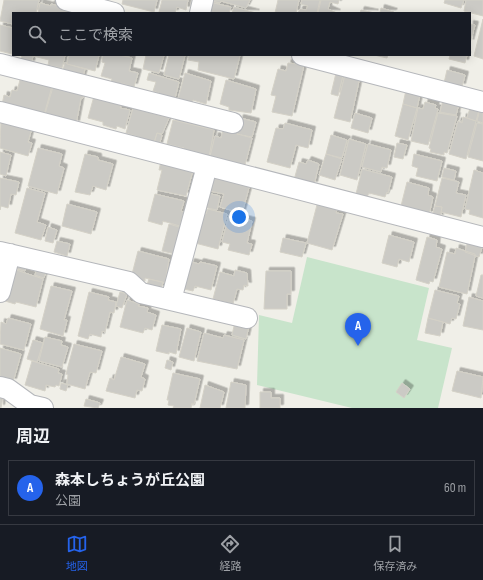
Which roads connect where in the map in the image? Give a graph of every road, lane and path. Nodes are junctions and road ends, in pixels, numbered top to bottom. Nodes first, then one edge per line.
1 (203, 0) edge
2 (72, 1) edge
3 (110, 12) edge
4 (200, 12) edge
5 (306, 56) edge
6 (0, 64) edge
7 (483, 102) edge
8 (0, 112) edge
9 (233, 123) dead end
10 (207, 166) junction
11 (483, 237) edge
12 (5, 253) edge
13 (0, 292) edge
14 (171, 300) junction
15 (247, 318) dead end
16 (0, 387) edge
17 (43, 408) edge

1 - 4 street
2 - 3 street
5 - 7 street
6 - 9 street
8 - 10 street
10 - 11 street
10 - 14 street
12 - 13 street
12 - 14 street
14 - 15 street
16 - 17 street

